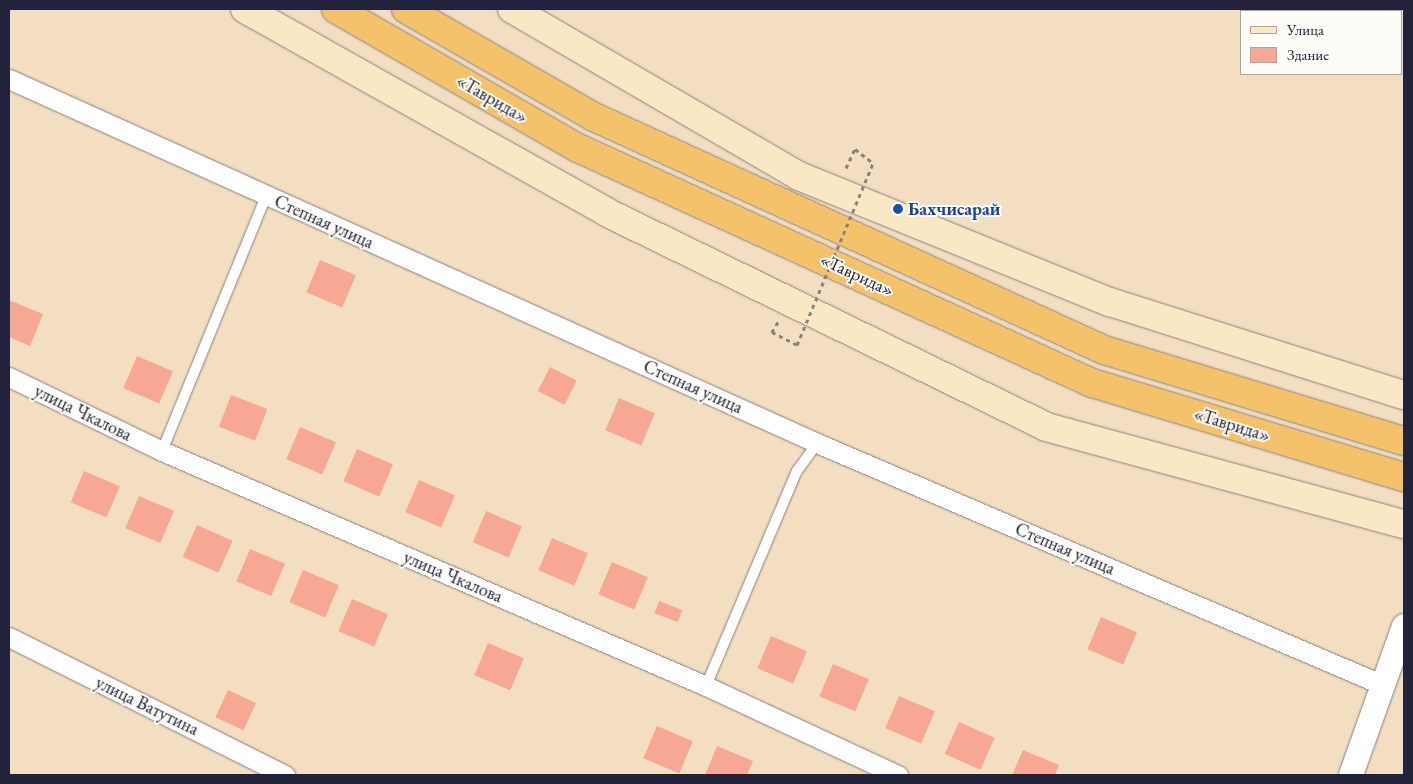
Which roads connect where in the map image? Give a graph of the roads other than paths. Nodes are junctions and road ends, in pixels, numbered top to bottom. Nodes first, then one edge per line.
1 (245, 9) edge
2 (336, 9) edge
3 (406, 9) edge
4 (512, 9) edge
5 (9, 79) edge
6 (266, 196) junction
7 (9, 377) edge
8 (1404, 395) edge
9 (1404, 441) edge
10 (818, 443) junction
11 (162, 451) junction
12 (1404, 477) edge
13 (1404, 524) edge
14 (1404, 626) edge
15 (9, 638) edge
16 (1383, 685) junction
17 (706, 686) junction
18 (285, 775) edge
19 (898, 775) edge
20 (1351, 775) edge

1 - 13 main road
2 - 12 highway, «Таврида»
3 - 9 highway, «Таврида»
4 - 8 main road
5 - 6 street, Степная улица
6 - 10 street, Степная улица
6 - 11 lane
7 - 11 street, улица Чкалова
10 - 16 street, Степная улица
10 - 17 lane
11 - 17 street, улица Чкалова
14 - 16 street
15 - 18 street, улица Ватутина
16 - 20 street
17 - 19 street, улица Чкалова

